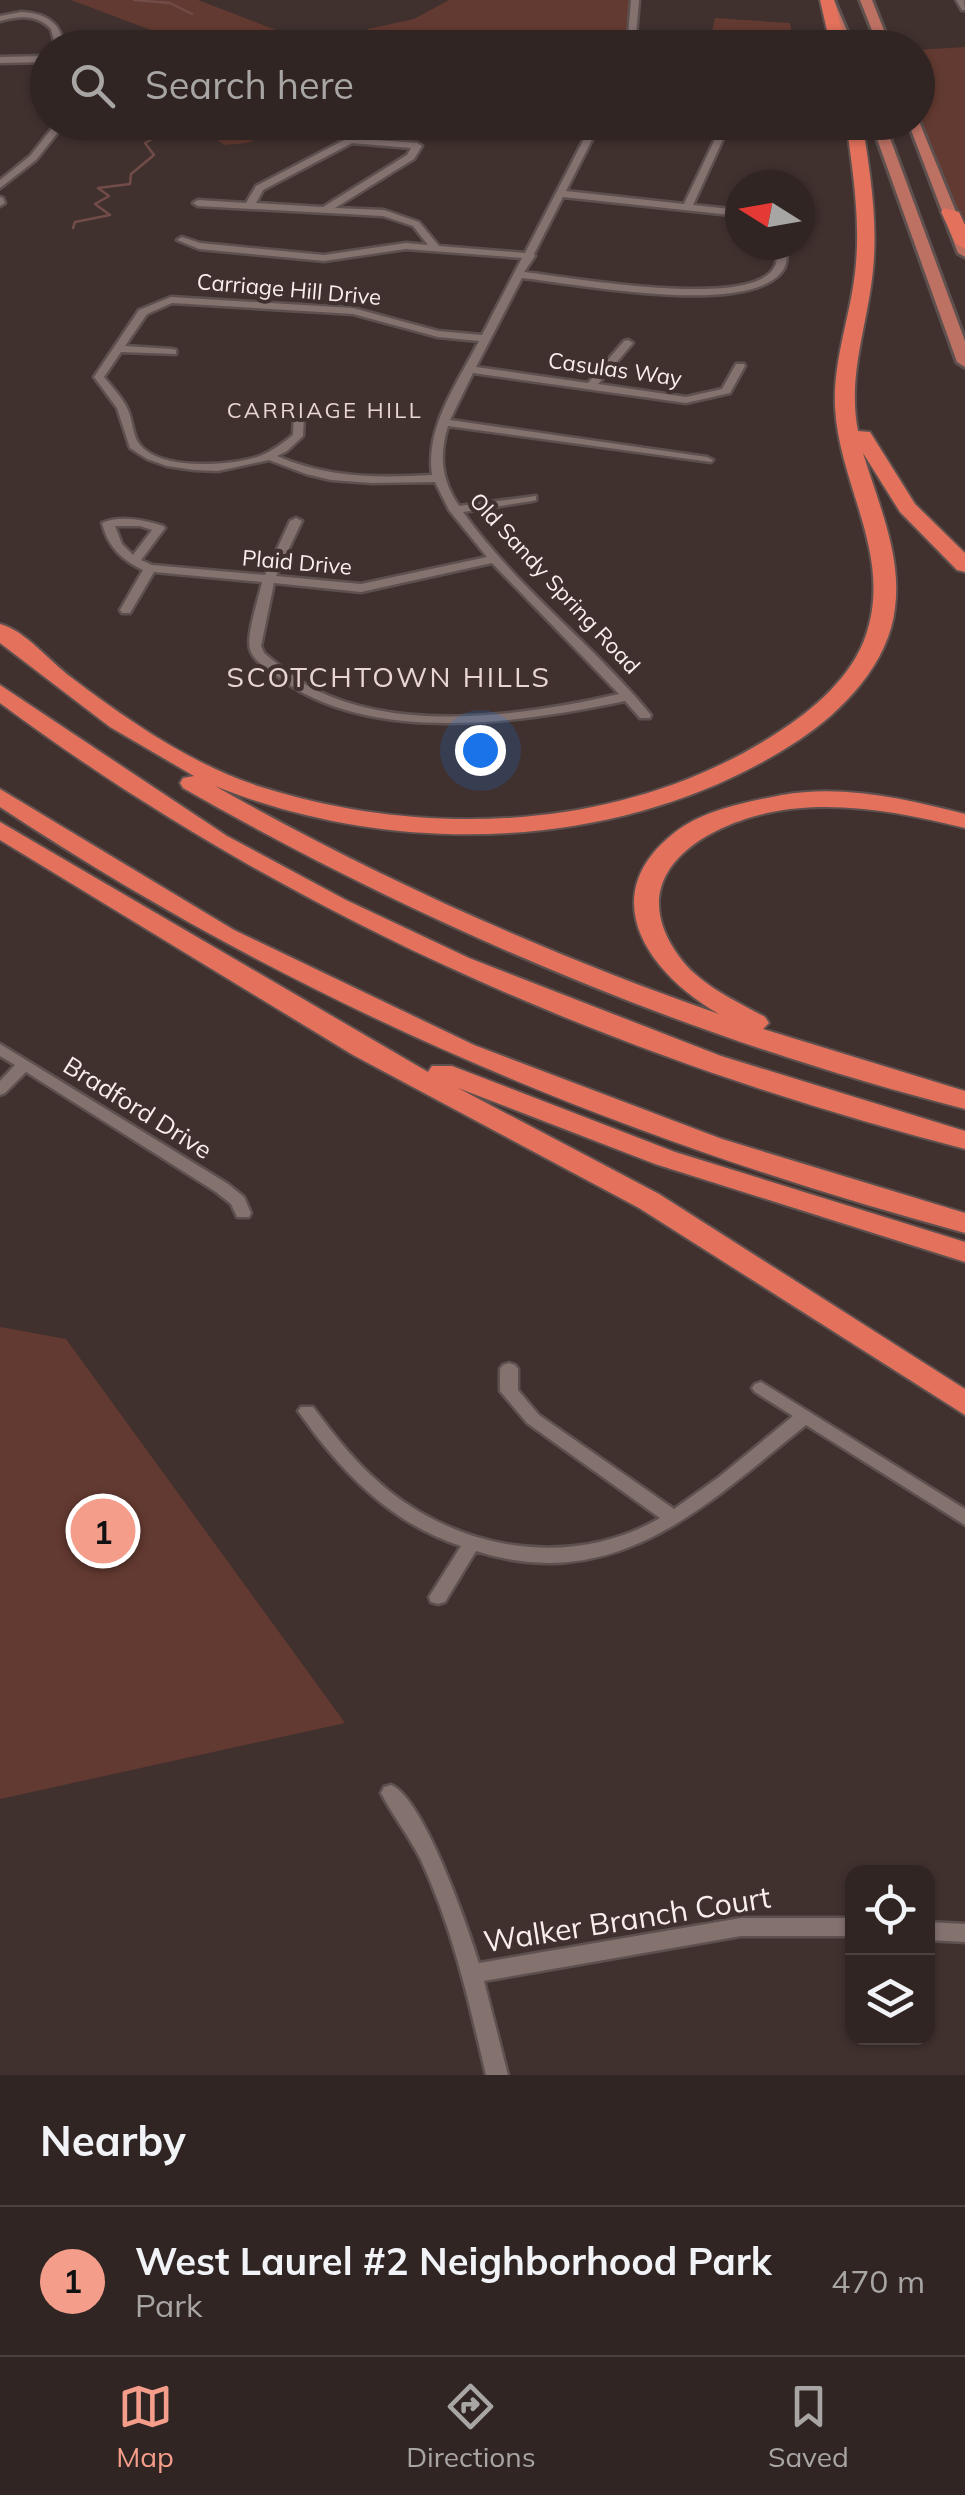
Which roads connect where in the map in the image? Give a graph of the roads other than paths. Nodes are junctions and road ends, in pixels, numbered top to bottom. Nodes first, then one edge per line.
1 (635, 0) edge
2 (828, 0) edge
3 (866, 0) edge
4 (960, 0) edge
5 (965, 8) edge
6 (0, 20) edge
7 (61, 30) edge
8 (632, 30) edge
9 (835, 30) edge
10 (840, 30) edge
11 (878, 30) edge
12 (30, 59) edge
13 (0, 60) edge
14 (48, 140) edge
15 (589, 140) edge
16 (719, 140) edge
17 (856, 140) edge
18 (885, 140) edge
19 (921, 140) edge
20 (0, 185) edge
21 (564, 194) junction
22 (198, 202) dead end
23 (251, 203) junction
24 (689, 204) junction
25 (326, 208) junction
26 (725, 210) edge
27 (950, 212) junction
28 (182, 240) dead end
29 (965, 244) edge
30 (437, 248) junction
31 (965, 253) edge
32 (530, 256) junction
33 (781, 260) edge
34 (522, 275) junction
35 (486, 338) junction
36 (628, 343) dead end
37 (118, 348) junction
38 (172, 352) dead end
39 (849, 362) junction
40 (965, 362) edge
41 (740, 366) dead end
42 (470, 369) junction
43 (590, 386) junction
44 (299, 416) dead end
45 (444, 422) junction
46 (269, 456) junction
47 (707, 460) dead end
48 (438, 478) junction
49 (532, 498) dead end
50 (455, 510) junction
51 (296, 521) dead end
52 (496, 559) junction
53 (134, 562) dead end
54 (965, 565) edge
55 (150, 568) junction
56 (268, 581) junction
57 (126, 610) dead end
58 (0, 631) edge
59 (0, 644) edge
60 (0, 692) edge
61 (629, 696) junction
62 (645, 715) dead end
63 (0, 796) edge
64 (965, 822) edge
65 (0, 829) edge
66 (186, 944) junction
67 (0, 1048) edge
68 (24, 1065) junction
69 (0, 1090) edge
70 (965, 1097) edge
71 (965, 1140) edge
72 (243, 1213) dead end
73 (965, 1223) edge
74 (965, 1252) edge
75 (509, 1369) dead end
76 (761, 1388) dead end
77 (965, 1404) edge
78 (307, 1411) dead end
79 (805, 1416) junction
80 (673, 1518) junction
81 (965, 1518) edge
82 (470, 1546) junction
83 (438, 1597) dead end
84 (391, 1794) dead end
85 (845, 1927) edge
86 (935, 1931) edge
87 (965, 1933) edge
88 (470, 1974) junction
89 (497, 2075) edge

1 - 8 street
2 - 9 highway
2 - 10 main road
3 - 11 main road
4 - 5 street
6 - 7 street
12 - 13 street
14 - 20 street
15 - 21 street, Old Sandy Spring Road
16 - 24 street
17 - 39 highway
18 - 40 main road
19 - 27 main road
21 - 24 street
21 - 32 street, Old Sandy Spring Road
22 - 23 street
23 - 25 street
23 - 25 street
24 - 26 street
25 - 30 street
27 - 29 highway
27 - 31 main road
28 - 30 street
30 - 32 street
32 - 34 street, Old Sandy Spring Road
33 - 34 street
34 - 35 street, Old Sandy Spring Road
35 - 37 street, Carriage Hill Drive
35 - 42 street, Old Sandy Spring Road
36 - 43 street
37 - 38 street
37 - 46 street, Carriage Hill Drive
39 - 54 highway
39 - 58 highway
41 - 43 street, Casulas Way
42 - 43 street, Casulas Way
42 - 45 street, Old Sandy Spring Road
44 - 46 street
45 - 47 street
45 - 48 street, Old Sandy Spring Road
46 - 48 street
48 - 50 street, Old Sandy Spring Road
49 - 50 street
50 - 52 street, Old Sandy Spring Road
51 - 56 street
52 - 56 street, Plaid Drive
52 - 61 street, Old Sandy Spring Road
53 - 55 street, Plaid Drive
55 - 56 street, Plaid Drive
55 - 57 street
56 - 61 street
59 - 70 highway
60 - 71 highway
61 - 62 street, Old Sandy Spring Road
63 - 73 highway
64 - 70 highway
65 - 66 highway
66 - 74 highway
66 - 77 highway
67 - 68 street, Bradford Drive
68 - 69 street
68 - 72 street, Bradford Drive
75 - 80 street
76 - 79 street
78 - 82 street
79 - 80 street
79 - 81 street
80 - 82 street
82 - 83 street
84 - 88 street
85 - 88 street, Walker Branch Court
86 - 87 street
88 - 89 street

